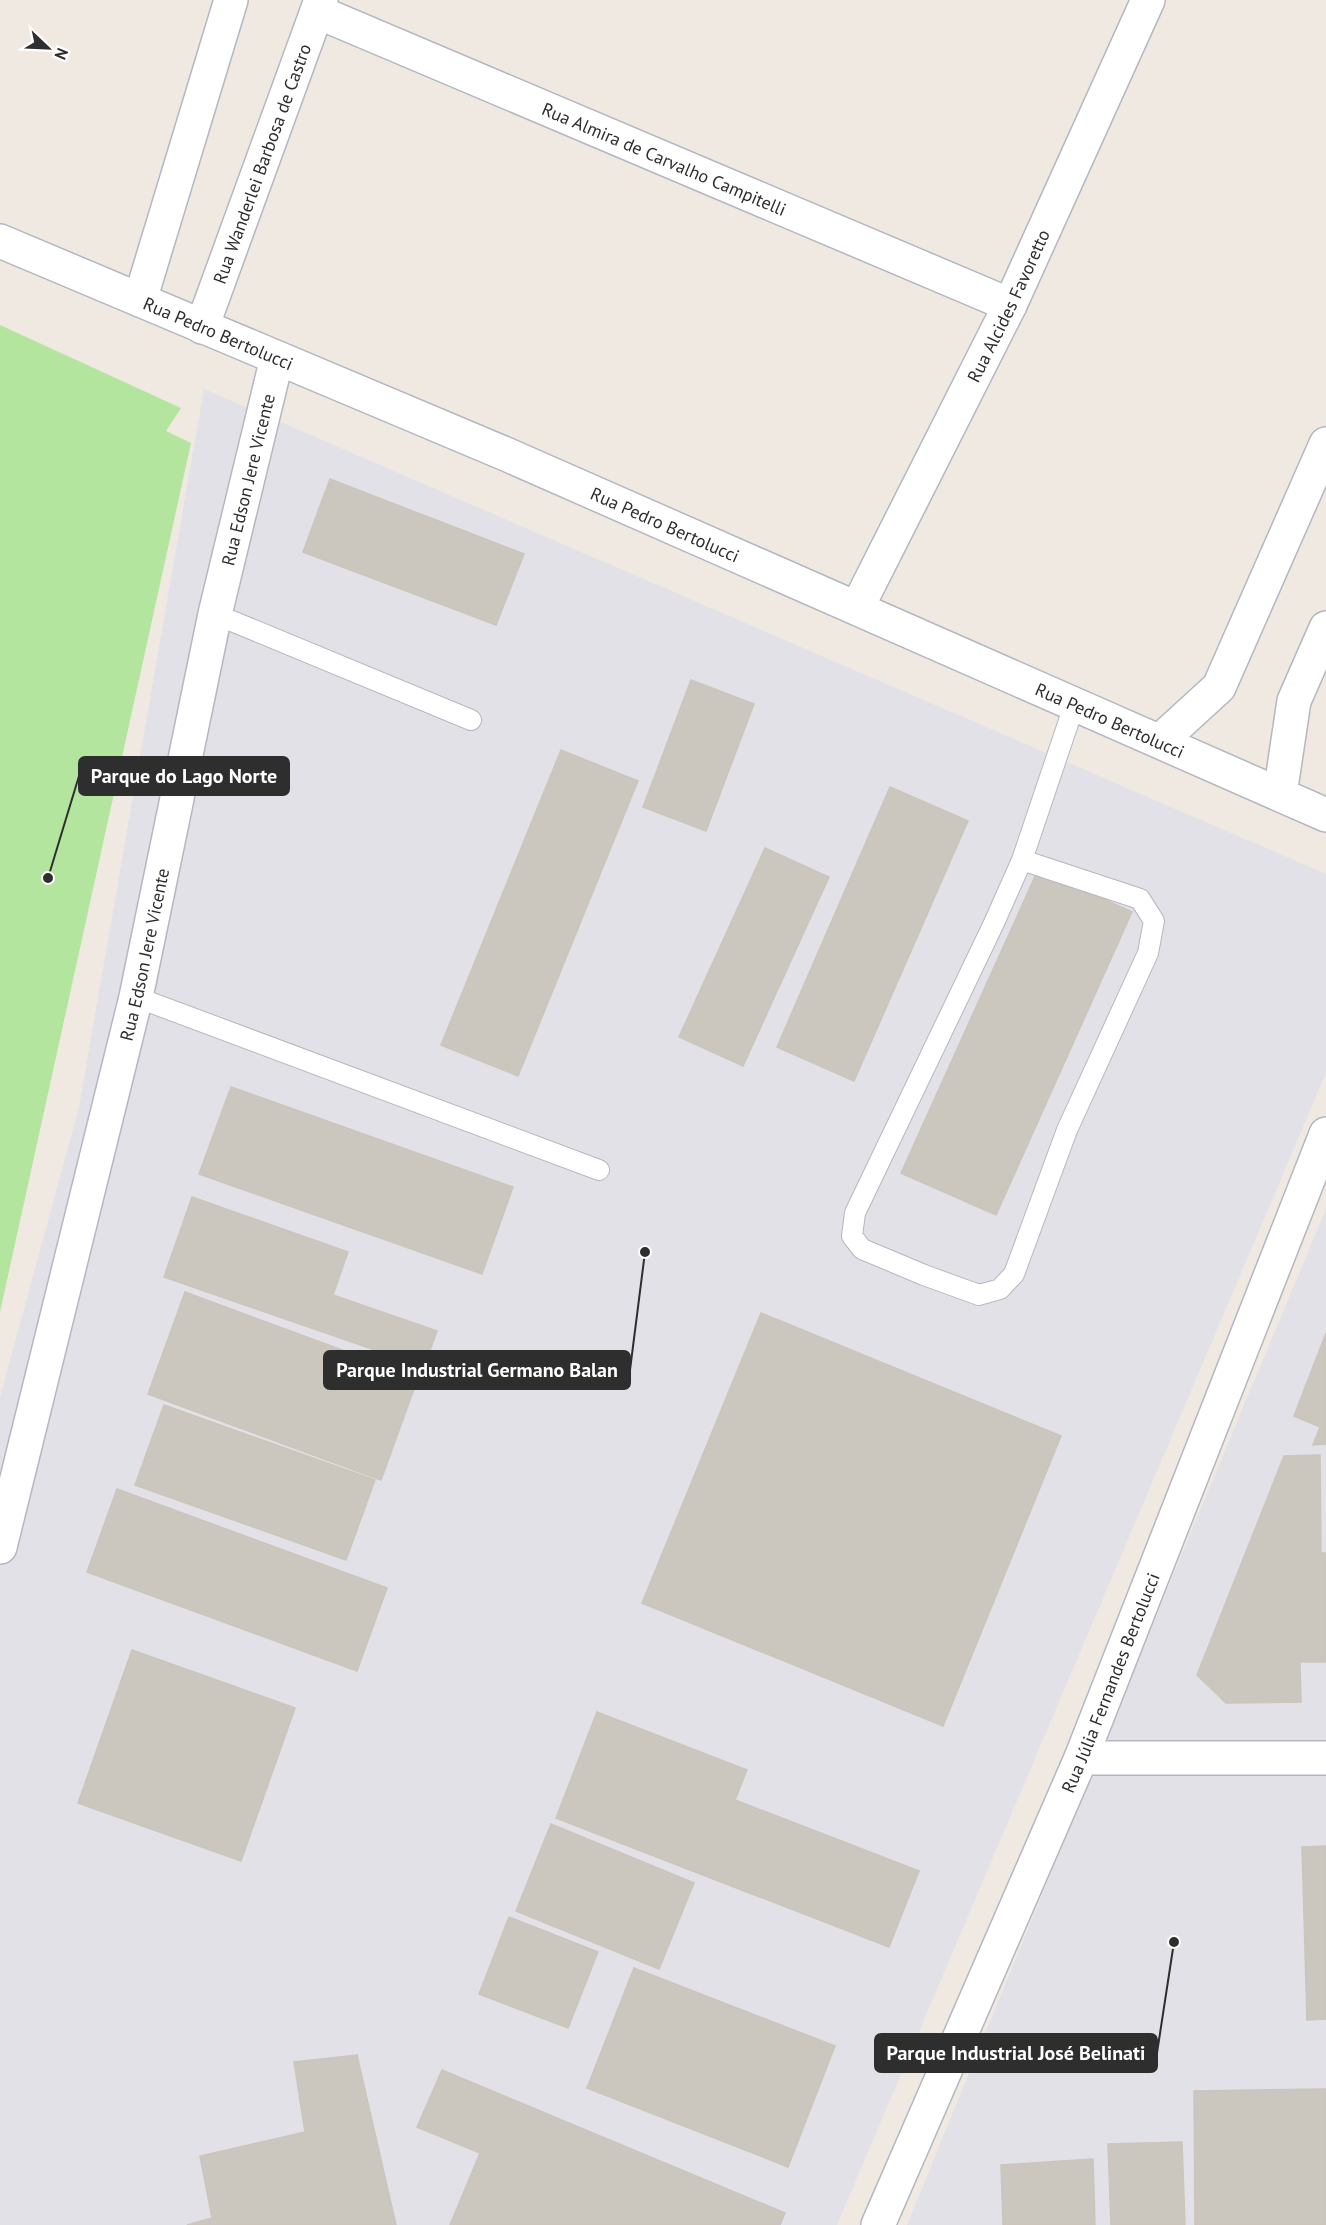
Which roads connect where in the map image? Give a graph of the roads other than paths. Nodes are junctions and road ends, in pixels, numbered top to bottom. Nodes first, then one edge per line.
1 (231, 0) edge
2 (1148, 0) edge
3 (320, 6) edge
4 (0, 241) edge
5 (140, 300) junction
6 (1010, 305) junction
7 (202, 327) junction
8 (277, 358) junction
9 (1326, 444) edge
10 (857, 608) junction
11 (215, 614) junction
12 (1326, 628) edge
13 (1075, 703) junction
14 (471, 720) dead end
15 (1160, 741) junction
16 (1280, 794) junction
17 (1326, 815) edge
18 (1022, 860) junction
19 (136, 998) junction
20 (1326, 1134) edge
21 (599, 1170) dead end
22 (0, 1547) edge
23 (1081, 1758) junction
24 (1326, 1758) edge
25 (878, 2225) edge

1 - 5 street
2 - 6 street, Rua Alcides Favoretto
3 - 6 street, Rua Almira de Carvalho Campitelli
3 - 7 street, Rua Wanderlei Barbosa de Castro
4 - 5 street, Rua Pedro Bertolucci
5 - 7 street, Rua Pedro Bertolucci
6 - 10 street, Rua Alcides Favoretto
7 - 8 street, Rua Pedro Bertolucci
8 - 10 street, Rua Pedro Bertolucci
8 - 11 street, Rua Edson Jere Vicente
9 - 15 street
10 - 13 street, Rua Pedro Bertolucci
11 - 14 lane
11 - 19 street, Rua Edson Jere Vicente
12 - 16 street
13 - 15 street, Rua Pedro Bertolucci
13 - 18 lane
15 - 16 street, Rua Pedro Bertolucci
16 - 17 street, Rua Pedro Bertolucci
18 - 18 lane
19 - 21 lane
19 - 22 street, Rua Edson Jere Vicente
20 - 23 street, Rua Júlia Fernandes Bertolucci
23 - 24 street
23 - 25 street, Rua Júlia Fernandes Bertolucci

